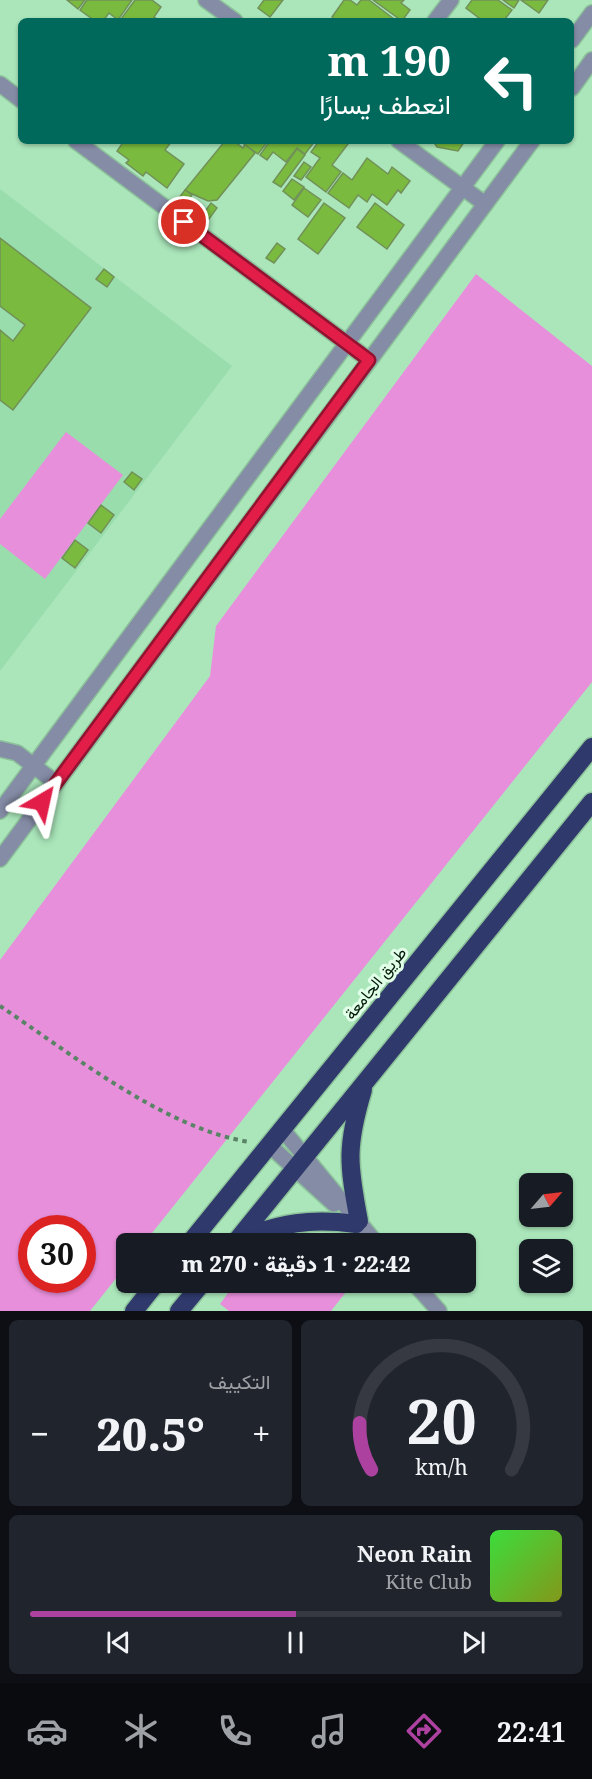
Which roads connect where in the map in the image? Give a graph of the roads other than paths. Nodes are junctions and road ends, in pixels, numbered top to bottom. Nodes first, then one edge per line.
1 (206, 0) edge
2 (450, 0) edge
3 (592, 13) edge
4 (231, 18) edge
5 (437, 18) edge
6 (574, 37) edge
7 (592, 60) edge
8 (0, 84) edge
9 (574, 85) edge
10 (18, 98) edge
11 (80, 144) edge
12 (403, 144) edge
13 (495, 144) edge
14 (530, 144) edge
15 (462, 187) junction
16 (485, 204) junction
17 (347, 344) junction
18 (369, 360) junction
19 (592, 747) edge
20 (0, 749) edge
21 (33, 766) junction
22 (56, 783) junction
23 (592, 802) edge
24 (0, 811) edge
25 (0, 859) edge
26 (365, 1081) junction
27 (282, 1129) junction
28 (269, 1145) junction
29 (300, 1162) junction
30 (357, 1222) junction
31 (198, 1233) edge
32 (242, 1233) edge
33 (256, 1233) edge
34 (367, 1233) edge
35 (148, 1293) edge
36 (193, 1293) edge
37 (423, 1293) edge
38 (134, 1311) edge
39 (179, 1311) edge
40 (439, 1311) edge

1 - 4 street
2 - 5 street
3 - 6 street
7 - 9 street
8 - 10 street
11 - 17 street
12 - 15 street
13 - 15 street
14 - 16 street
15 - 16 street
15 - 17 street
16 - 18 street
17 - 18 street
17 - 21 street
18 - 22 street
19 - 27 highway, طريق الجامعة
20 - 21 street
21 - 22 street
21 - 24 street
22 - 25 street
23 - 26 highway
26 - 29 highway
26 - 30 highway
27 - 28 highway, طريق الجامعة
27 - 29 street
28 - 29 street
28 - 31 highway, طريق الجامعة
29 - 30 street
29 - 32 highway
30 - 33 highway
30 - 34 street
35 - 38 highway
36 - 39 highway
37 - 40 street

